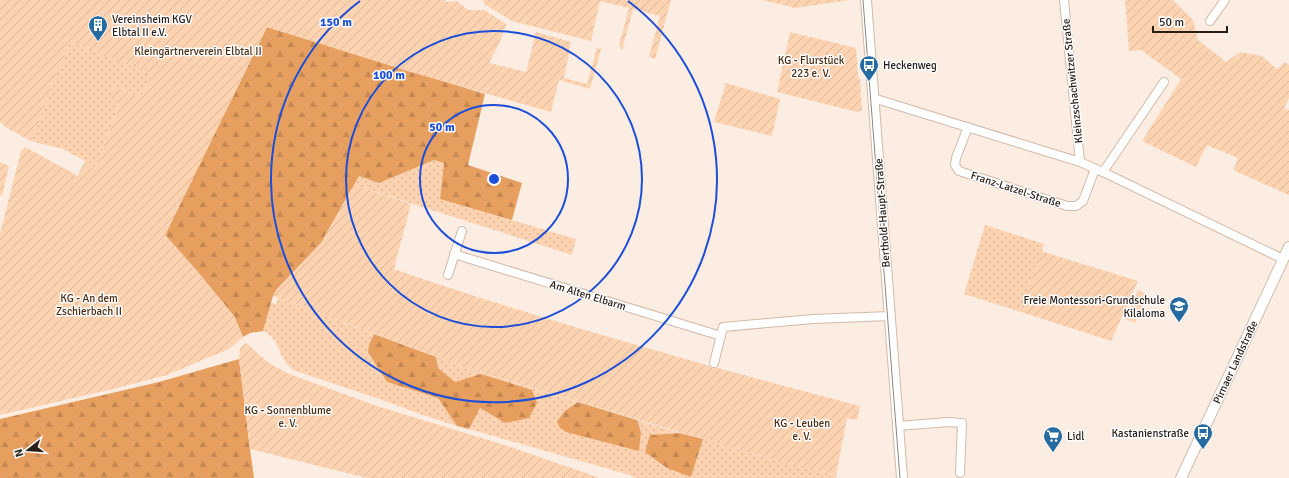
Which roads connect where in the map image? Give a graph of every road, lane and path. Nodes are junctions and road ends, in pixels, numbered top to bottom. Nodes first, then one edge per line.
1 (866, 0) edge
2 (1064, 0) edge
3 (1225, 0) edge
4 (1210, 21) dead end
5 (1164, 82) dead end
6 (873, 98) junction
7 (968, 127) junction
8 (1080, 162) junction
9 (1095, 169) junction
10 (1103, 172) junction
11 (462, 232) dead end
12 (1289, 247) edge
13 (454, 254) junction
14 (1283, 259) junction
15 (448, 275) dead end
16 (890, 316) junction
17 (721, 336) junction
18 (714, 363) dead end
19 (898, 426) junction
20 (960, 473) dead end
21 (902, 478) edge
22 (1181, 478) edge

1 - 6 street, Berthold-Haupt-Straße
2 - 8 street, Kleinzschachwitzer Straße
3 - 4 street
5 - 10 street
6 - 7 street
6 - 16 street, Berthold-Haupt-Straße
7 - 8 street
7 - 9 street, Franz-Latzel-Straße
8 - 9 street
9 - 10 street
10 - 14 street
11 - 13 street
12 - 14 street, Pirnaer Landstraße
13 - 15 street
13 - 17 street, Am Alten Elbarm
14 - 22 street, Pirnaer Landstraße
16 - 17 street
16 - 19 street, Berthold-Haupt-Straße
17 - 18 street
19 - 20 street
19 - 21 street, Berthold-Haupt-Straße

